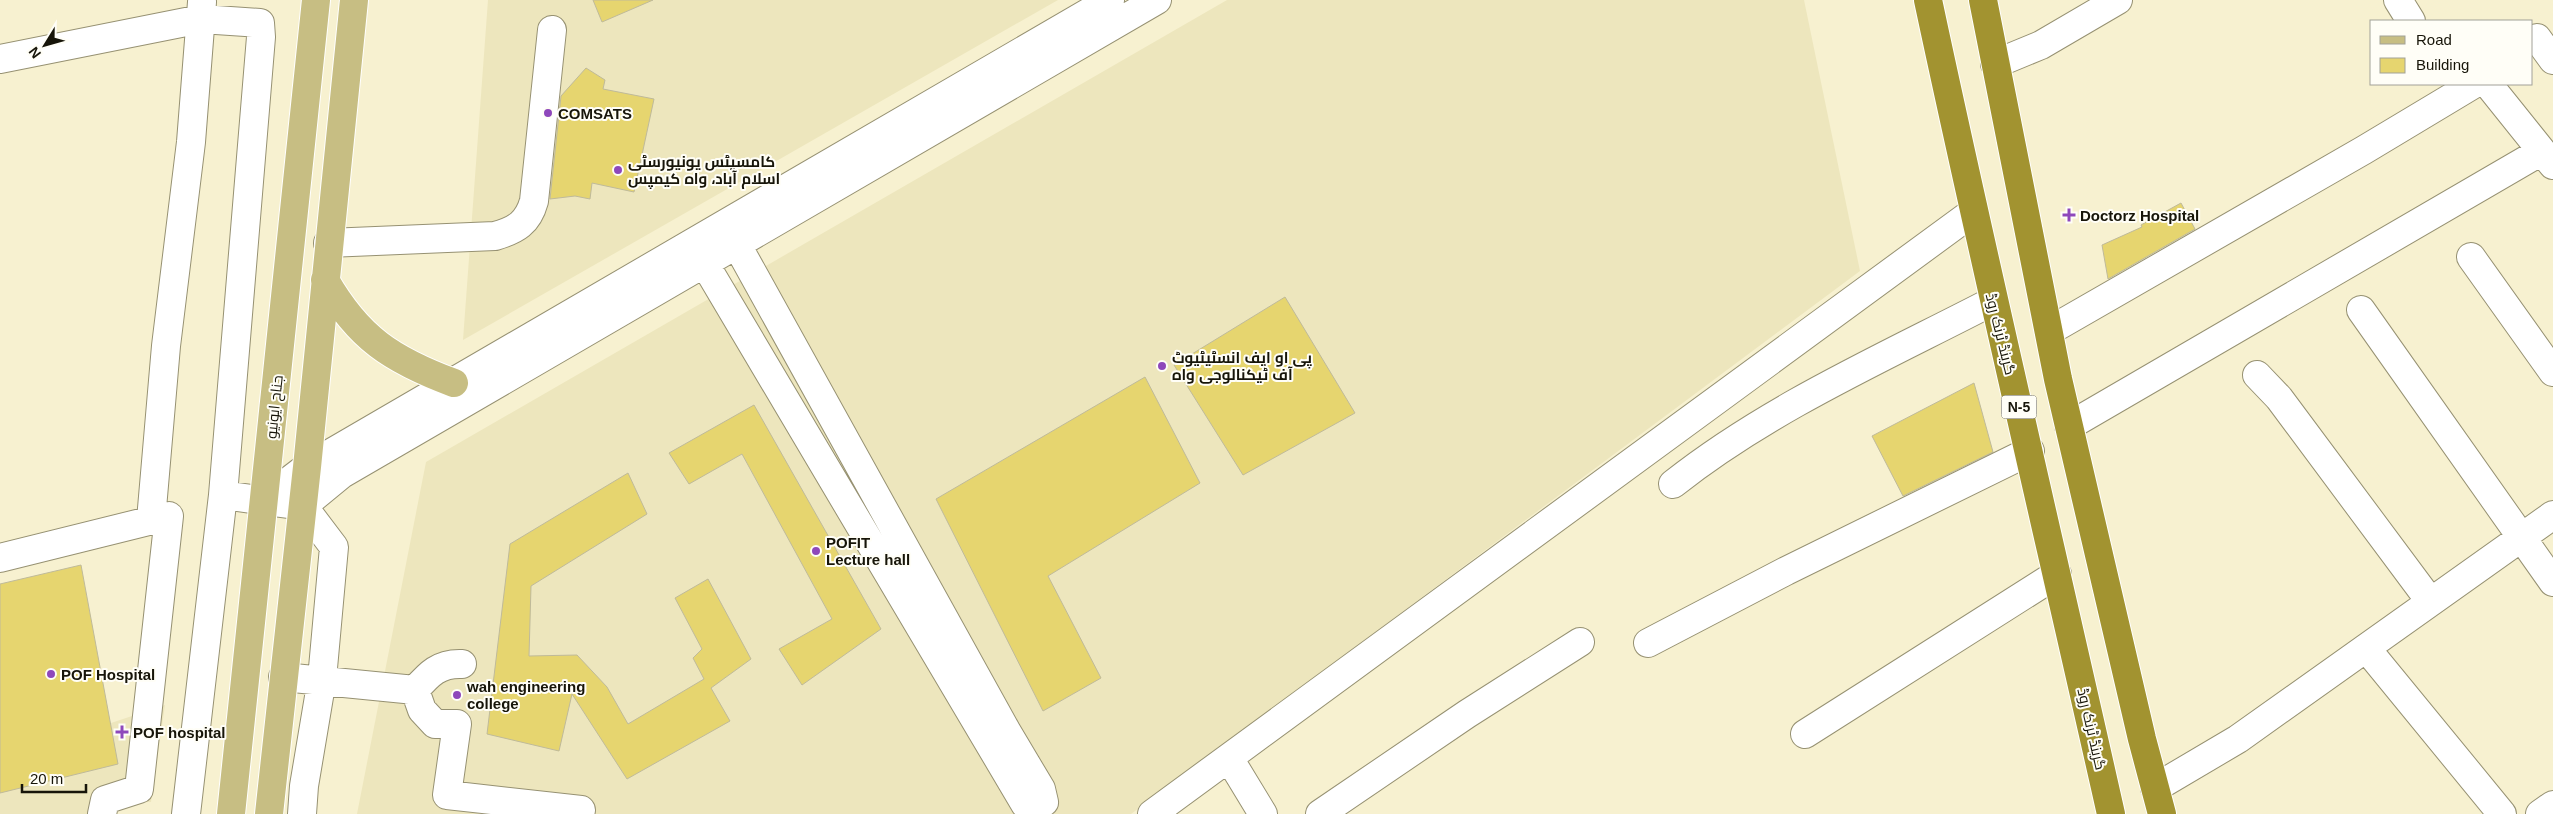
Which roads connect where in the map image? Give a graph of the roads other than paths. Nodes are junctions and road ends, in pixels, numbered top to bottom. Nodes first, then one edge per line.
1 (316, 0) edge
2 (354, 0) edge
3 (1110, 0) edge
4 (1928, 0) edge
5 (1984, 0) edge
6 (2118, 0) edge
7 (2398, 0) edge
8 (1147, 2) edge
9 (202, 9) edge
10 (2410, 20) edge
11 (552, 30) dead end
12 (2537, 38) dead end
13 (0, 59) edge
14 (2553, 60) edge
15 (1995, 64) junction
16 (2472, 85) edge
17 (2489, 85) edge
18 (2547, 158) edge
19 (1973, 212) junction
20 (732, 235) junction
21 (328, 244) junction
22 (699, 254) junction
23 (2471, 257) dead end
24 (325, 280) junction
25 (1993, 300) junction
26 (2361, 310) dead end
27 (2049, 331) junction
28 (2553, 372) edge
29 (2257, 375) dead end
30 (460, 393) junction
31 (2070, 426) junction
32 (2030, 451) junction
33 (307, 467) junction
34 (1673, 484) dead end
35 (223, 495) junction
36 (264, 500) junction
37 (303, 506) junction
38 (2553, 515) edge
39 (151, 520) junction
40 (2520, 537) junction
41 (0, 558) edge
42 (2057, 574) junction
43 (2553, 582) edge
44 (2430, 601) junction
45 (1580, 642) dead end
46 (1648, 643) dead end
47 (2366, 648) junction
48 (462, 664) dead end
49 (283, 677) junction
50 (322, 679) junction
51 (415, 690) junction
52 (1805, 734) dead end
53 (1228, 758) junction
54 (2155, 788) junction
55 (2553, 805) edge
56 (581, 810) dead end
57 (102, 814) edge
58 (186, 814) edge
59 (231, 814) edge
60 (269, 814) edge
61 (302, 814) edge
62 (1152, 814) edge
63 (1263, 814) edge
64 (1320, 814) edge
65 (2111, 814) edge
66 (2162, 814) edge
67 (2502, 814) edge
68 (2540, 814) edge

1 - 36 main road, جناح ایونیو
2 - 21 main road
3 - 20 street
4 - 19 highway, گرینڈ ٹرنک روڈ / N-5
5 - 15 highway
6 - 15 street
7 - 10 street
8 - 20 street
9 - 13 street
9 - 35 street
9 - 39 street
11 - 21 street
12 - 14 street
15 - 27 highway
16 - 27 street
17 - 18 street
18 - 31 street
19 - 25 highway, گرینڈ ٹرنک روڈ / N-5
19 - 53 street
20 - 22 street
20 - 22 street
21 - 24 main road
22 - 30 street
23 - 28 street
24 - 30 main road
24 - 33 main road
25 - 32 highway, گرینڈ ٹرنک روڈ / N-5
25 - 34 street
26 - 40 street
27 - 31 highway
29 - 44 street
30 - 33 street
30 - 37 street
31 - 54 highway
32 - 42 highway, گرینڈ ٹرنک روڈ / N-5
32 - 46 street
33 - 36 street
33 - 37 main road
35 - 36 street
35 - 58 street
36 - 37 street
36 - 59 main road, جناح ایونیو
37 - 49 main road
37 - 50 street
38 - 40 street
39 - 41 street
39 - 57 street
40 - 43 street
40 - 44 street
42 - 52 street
42 - 65 highway, گرینڈ ٹرنک روڈ / N-5
44 - 47 street
45 - 64 street
47 - 54 street
47 - 67 street
48 - 51 street
49 - 50 street
49 - 60 main road
50 - 51 street
50 - 61 street
51 - 56 street
53 - 62 street
53 - 63 street
54 - 66 highway
55 - 68 street

